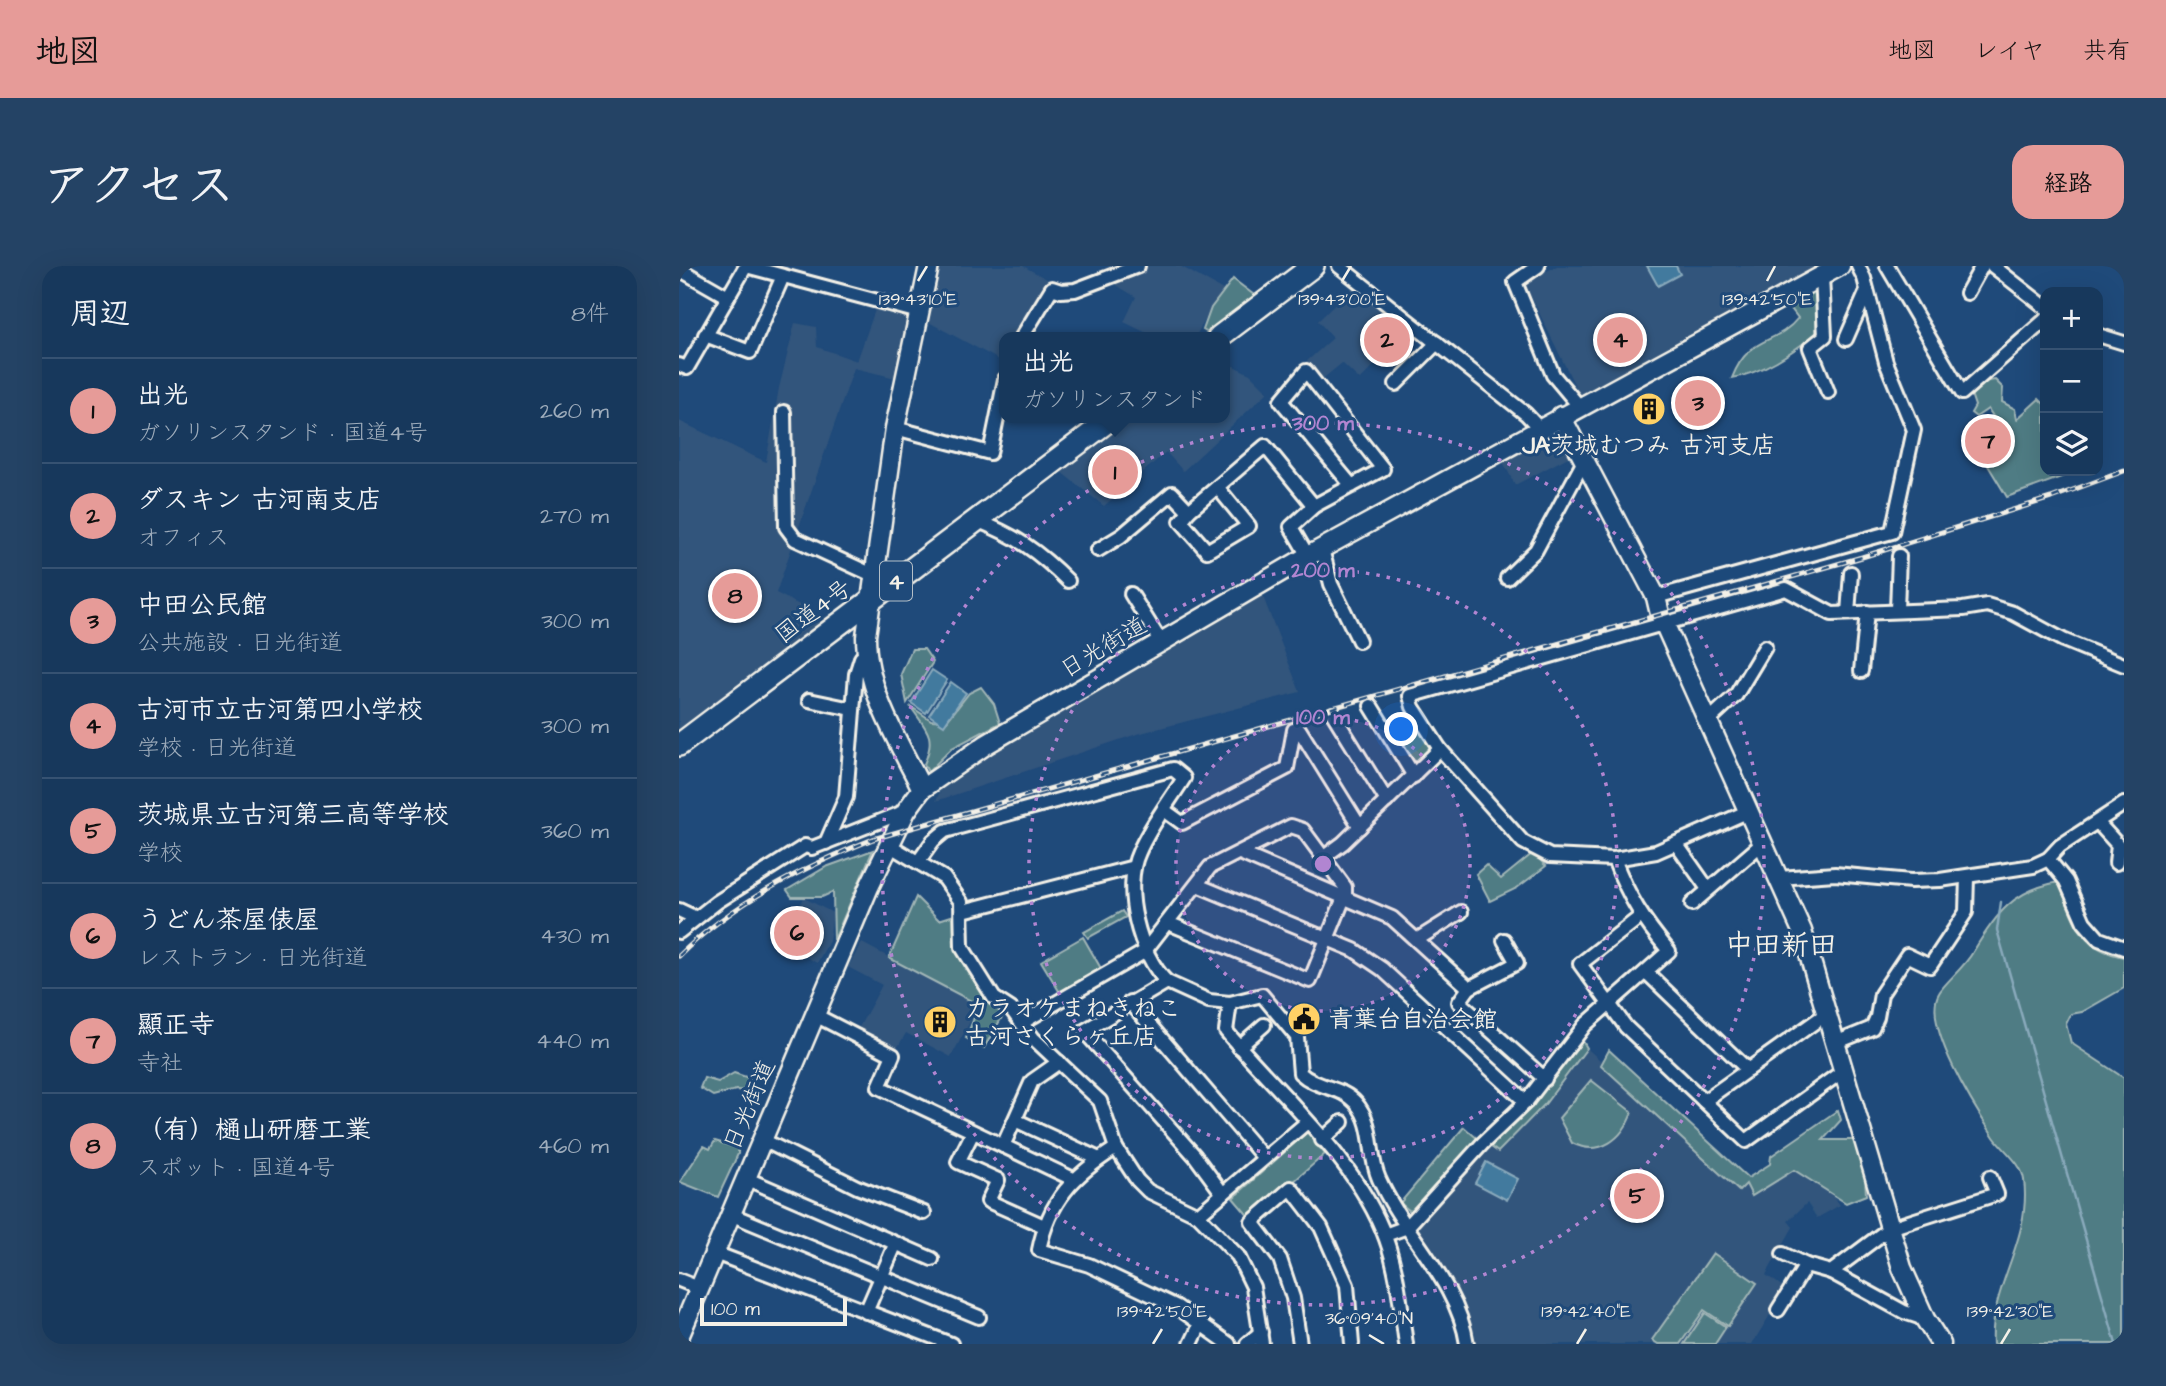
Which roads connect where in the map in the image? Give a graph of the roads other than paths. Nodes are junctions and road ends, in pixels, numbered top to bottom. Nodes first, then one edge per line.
1 (929, 266) edge
2 (1136, 266) edge
3 (1339, 266) edge
4 (1538, 266) edge
5 (1840, 266) edge
6 (1858, 266) edge
7 (1887, 266) edge
8 (1982, 266) edge
9 (1993, 266) edge
10 (1308, 267) edge
11 (679, 268) edge
12 (783, 276) junction
13 (1822, 276) junction
14 (1867, 291) junction
15 (1967, 293) dead end
16 (728, 297) junction
17 (2040, 303) edge
18 (919, 312) junction
19 (2040, 324) edge
20 (1025, 332) edge
21 (1225, 332) edge
22 (705, 335) junction
23 (2103, 337) edge
24 (1846, 339) dead end
25 (1437, 343) junction
26 (2124, 343) edge
27 (679, 365) edge
28 (1396, 384) dead end
29 (1828, 392) dead end
30 (1579, 406) junction
31 (999, 409) edge
32 (784, 412) dead end
33 (1561, 416) junction
34 (1105, 423) edge
35 (895, 428) junction
36 (1539, 428) junction
37 (1584, 461) junction
38 (1352, 486) junction
39 (1218, 488) junction
40 (1314, 506) junction
41 (1189, 511) junction
42 (976, 520) junction
43 (1098, 550) dead end
44 (1315, 552) junction
45 (1899, 556) dead end
46 (1851, 573) dead end
47 (875, 576) junction
48 (1507, 578) dead end
49 (1068, 581) dead end
50 (1131, 594) dead end
51 (1656, 597) junction
52 (871, 600) junction
53 (1897, 610) junction
54 (1867, 612) junction
55 (1848, 613) junction
56 (1665, 624) junction
57 (1359, 641) dead end
58 (1161, 642) junction
59 (1765, 647) dead end
60 (866, 655) junction
61 (2124, 665) edge
62 (1861, 671) dead end
63 (809, 700) dead end
64 (1371, 706) dead end
65 (852, 709) junction
66 (1333, 714) dead end
67 (1709, 720) junction
68 (679, 745) edge
69 (1440, 749) junction
70 (1414, 776) junction
71 (922, 789) junction
72 (1387, 801) junction
73 (2124, 804) edge
74 (1164, 810) junction
75 (907, 811) junction
76 (1749, 811) junction
77 (2098, 823) junction
78 (1360, 827) junction
79 (826, 842) junction
80 (1763, 842) junction
81 (889, 845) junction
82 (1677, 845) junction
83 (1240, 853) junction
84 (1324, 857) junction
85 (1614, 859) junction
86 (2048, 859) junction
87 (918, 862) junction
88 (2116, 863) dead end
89 (1133, 867) junction
90 (1967, 877) junction
91 (1779, 878) junction
92 (1197, 885) junction
93 (1708, 889) junction
94 (1345, 895) junction
95 (1692, 904) dead end
96 (679, 910) edge
97 (963, 911) junction
98 (1461, 912) dead end
99 (1640, 916) junction
100 (696, 918) junction
101 (1168, 923) junction
102 (679, 932) edge
103 (1326, 937) junction
104 (1418, 939) junction
105 (1504, 940) dead end
106 (2124, 948) edge
107 (1144, 952) junction
108 (1647, 973) junction
109 (1167, 982) junction
110 (1469, 988) junction
111 (1131, 1002) junction
112 (1230, 1003) junction
113 (1609, 1003) junction
114 (813, 1014) junction
115 (1826, 1014) junction
116 (1023, 1022) junction
117 (1264, 1025) dead end
118 (1835, 1043) junction
119 (1239, 1047) junction
120 (1059, 1062) junction
121 (1748, 1070) junction
122 (1843, 1071) junction
123 (1545, 1079) junction
124 (1704, 1101) junction
125 (1526, 1102) junction
126 (1015, 1121) junction
127 (1342, 1122) dead end
128 (1306, 1123) junction
129 (972, 1132) junction
130 (761, 1139) junction
131 (1322, 1140) junction
132 (1003, 1146) junction
133 (1116, 1148) junction
134 (1264, 1158) junction
135 (1099, 1159) junction
136 (1990, 1177) dead end
137 (745, 1178) junction
138 (1073, 1178) junction
139 (1223, 1194) junction
140 (924, 1213) dead end
141 (730, 1214) junction
142 (1198, 1215) junction
143 (1044, 1226) junction
144 (1407, 1227) junction
145 (1890, 1228) junction
146 (1385, 1236) junction
147 (895, 1245) junction
148 (715, 1253) junction
149 (1783, 1254) dead end
150 (932, 1259) dead end
151 (1806, 1265) junction
152 (1831, 1272) junction
153 (881, 1278) junction
154 (679, 1280) edge
155 (699, 1288) junction
156 (1778, 1310) dead end
157 (866, 1312) junction
158 (979, 1317) dead end
159 (1925, 1320) junction
160 (1200, 1325) junction
161 (679, 1337) edge
162 (1261, 1338) edge
163 (951, 1344) edge
164 (1191, 1344) edge
165 (1229, 1344) edge
166 (1247, 1344) edge
167 (1300, 1344) edge
168 (1352, 1344) edge
169 (1406, 1344) edge
170 (1467, 1344) edge
171 (1941, 1344) edge

1 - 18 main road
2 - 20 street
3 - 25 street
4 - 30 street
5 - 13 main road, 日光街道
6 - 14 street
7 - 19 street
8 - 15 street
9 - 17 street
10 - 21 highway
11 - 16 street
12 - 16 street
12 - 18 street
12 - 22 street
13 - 29 street
13 - 30 main road, 日光街道
14 - 24 street
14 - 51 street
16 - 22 street
18 - 35 main road
22 - 27 street
23 - 26 street
25 - 28 street
25 - 36 street
30 - 33 main road, 日光街道
31 - 35 street
32 - 47 street
33 - 36 main road, 日光街道
33 - 37 main road
34 - 42 highway, 国道4号 / 4
35 - 47 main road
36 - 44 main road, 日光街道
37 - 48 street
37 - 51 main road
38 - 38 street
38 - 40 street
39 - 40 street
39 - 41 street
39 - 41 street
40 - 44 street
41 - 43 street
42 - 49 street
42 - 52 highway, 国道4号 / 4
44 - 57 street
44 - 58 main road, 日光街道
45 - 53 street
46 - 55 street
47 - 52 main road
50 - 58 street
51 - 56 main road
52 - 60 main road
52 - 68 highway, 国道4号 / 4
53 - 54 street
53 - 61 street
54 - 55 street
54 - 62 street
55 - 56 street
56 - 67 main road
56 - 69 street
58 - 71 main road, 日光街道
59 - 67 street
60 - 65 street
60 - 71 main road
63 - 65 street
64 - 70 street
65 - 79 street
66 - 72 street
67 - 76 main road
69 - 70 street
69 - 85 street
70 - 72 street
71 - 75 main road, 日光街道
72 - 78 street
73 - 77 street
74 - 78 street
74 - 87 street
74 - 89 street
75 - 79 street
75 - 81 main road, 日光街道
76 - 80 main road
76 - 82 street
77 - 86 street
77 - 88 street
78 - 84 street
79 - 100 street
80 - 91 main road
80 - 93 street
81 - 87 street
81 - 114 main road, 日光街道
82 - 85 street
82 - 93 street
83 - 84 street
83 - 92 street
83 - 94 street
84 - 94 street
85 - 99 street
86 - 90 street
86 - 106 street
87 - 97 street
89 - 97 street
89 - 107 street
90 - 91 street
90 - 118 street
91 - 115 main road
92 - 101 street
92 - 103 street
93 - 95 street
94 - 103 street
94 - 104 street
96 - 100 street
97 - 116 street
98 - 104 street
99 - 108 street
99 - 113 street
100 - 102 street
101 - 103 street
101 - 107 street
103 - 125 street
104 - 110 street
105 - 110 street
107 - 109 street
107 - 116 street
108 - 113 street
108 - 121 street
109 - 111 street
109 - 112 street
110 - 123 street
111 - 134 street
111 - 139 street
112 - 119 street
112 - 144 street
113 - 123 street
113 - 124 street
114 - 129 street
114 - 130 main road, 日光街道
115 - 118 main road
115 - 121 street
116 - 120 street
117 - 119 street
118 - 122 main road
119 - 128 street
120 - 126 street
120 - 133 street
121 - 124 street
122 - 124 street
122 - 145 main road
123 - 125 street
125 - 144 street
126 - 132 street
126 - 135 street
127 - 131 street
128 - 131 street
128 - 134 street
129 - 132 street
129 - 143 street
130 - 137 main road, 日光街道
130 - 140 street
131 - 146 street
132 - 138 street
133 - 135 street
133 - 142 street
134 - 139 street
135 - 138 street
136 - 145 street
137 - 141 main road, 日光街道
137 - 147 street
138 - 143 street
139 - 142 street
141 - 148 main road, 日光街道
141 - 153 street
142 - 162 street
143 - 160 street
144 - 146 street
144 - 170 street
145 - 152 street
145 - 159 main road
146 - 169 street
147 - 150 street
147 - 153 street
148 - 155 main road, 日光街道
148 - 157 street
149 - 151 street
151 - 152 street
151 - 156 street
152 - 159 street
153 - 157 street
153 - 158 street
154 - 155 street
155 - 161 main road, 日光街道
157 - 163 street
159 - 171 main road
160 - 164 street
160 - 165 street
162 - 166 street
167 - 168 street

